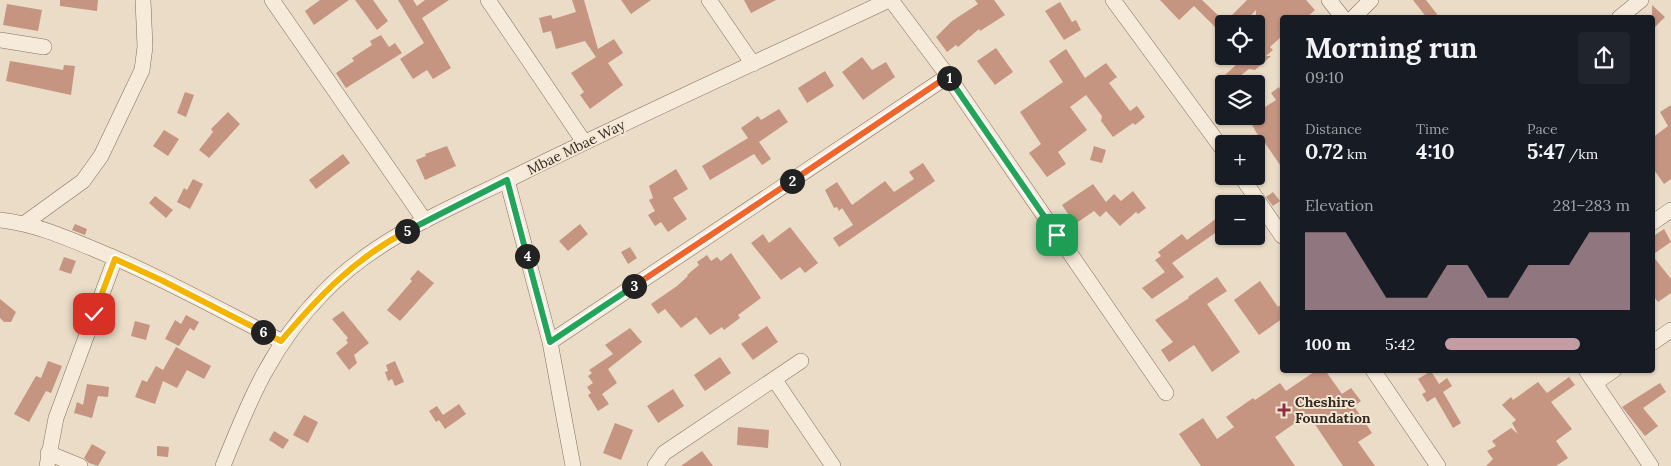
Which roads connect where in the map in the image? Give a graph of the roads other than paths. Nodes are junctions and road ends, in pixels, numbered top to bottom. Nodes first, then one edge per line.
1 (143, 0) edge
2 (272, 0) edge
3 (488, 0) edge
4 (710, 0) edge
5 (890, 0) edge
6 (1113, 0) edge
7 (1329, 0) edge
8 (1371, 0) edge
9 (1641, 0) edge
10 (1341, 15) edge
11 (1356, 15) edge
12 (1623, 15) edge
13 (0, 40) edge
14 (44, 47) dead end
15 (754, 64) junction
16 (948, 76) junction
17 (1215, 139) edge
18 (584, 142) junction
19 (507, 180) junction
20 (1247, 185) edge
21 (1671, 210) edge
22 (0, 220) edge
23 (425, 222) junction
24 (1655, 222) edge
25 (25, 223) junction
26 (1280, 233) edge
27 (115, 259) junction
28 (1671, 330) edge
29 (281, 341) junction
30 (1655, 341) edge
31 (550, 342) junction
32 (801, 361) dead end
33 (1375, 373) edge
34 (1588, 373) edge
35 (1610, 373) edge
36 (774, 379) junction
37 (1595, 383) junction
38 (1166, 393) dead end
39 (47, 459) edge
40 (80, 466) edge
41 (223, 466) edge
42 (572, 466) edge
43 (655, 466) edge
44 (832, 466) edge
45 (1438, 466) edge
46 (1651, 466) edge

1 - 25 street
2 - 23 street
3 - 18 street
4 - 15 street
5 - 15 street, Mbae Mbae Way
5 - 16 street
6 - 17 street
7 - 10 street
8 - 11 street
9 - 12 street
13 - 14 street
15 - 18 street, Mbae Mbae Way
16 - 31 street
16 - 38 street
18 - 19 street, Mbae Mbae Way
19 - 23 street, Mbae Mbae Way
19 - 31 street
20 - 26 street
21 - 24 street
22 - 25 street
23 - 29 street, Mbae Mbae Way
25 - 27 street
27 - 29 street
27 - 39 street
28 - 30 street
29 - 41 street, Mbae Mbae Way
31 - 42 street
32 - 36 street
33 - 45 street
34 - 37 street
35 - 37 street
36 - 43 street
36 - 44 street
37 - 46 street
39 - 40 street

